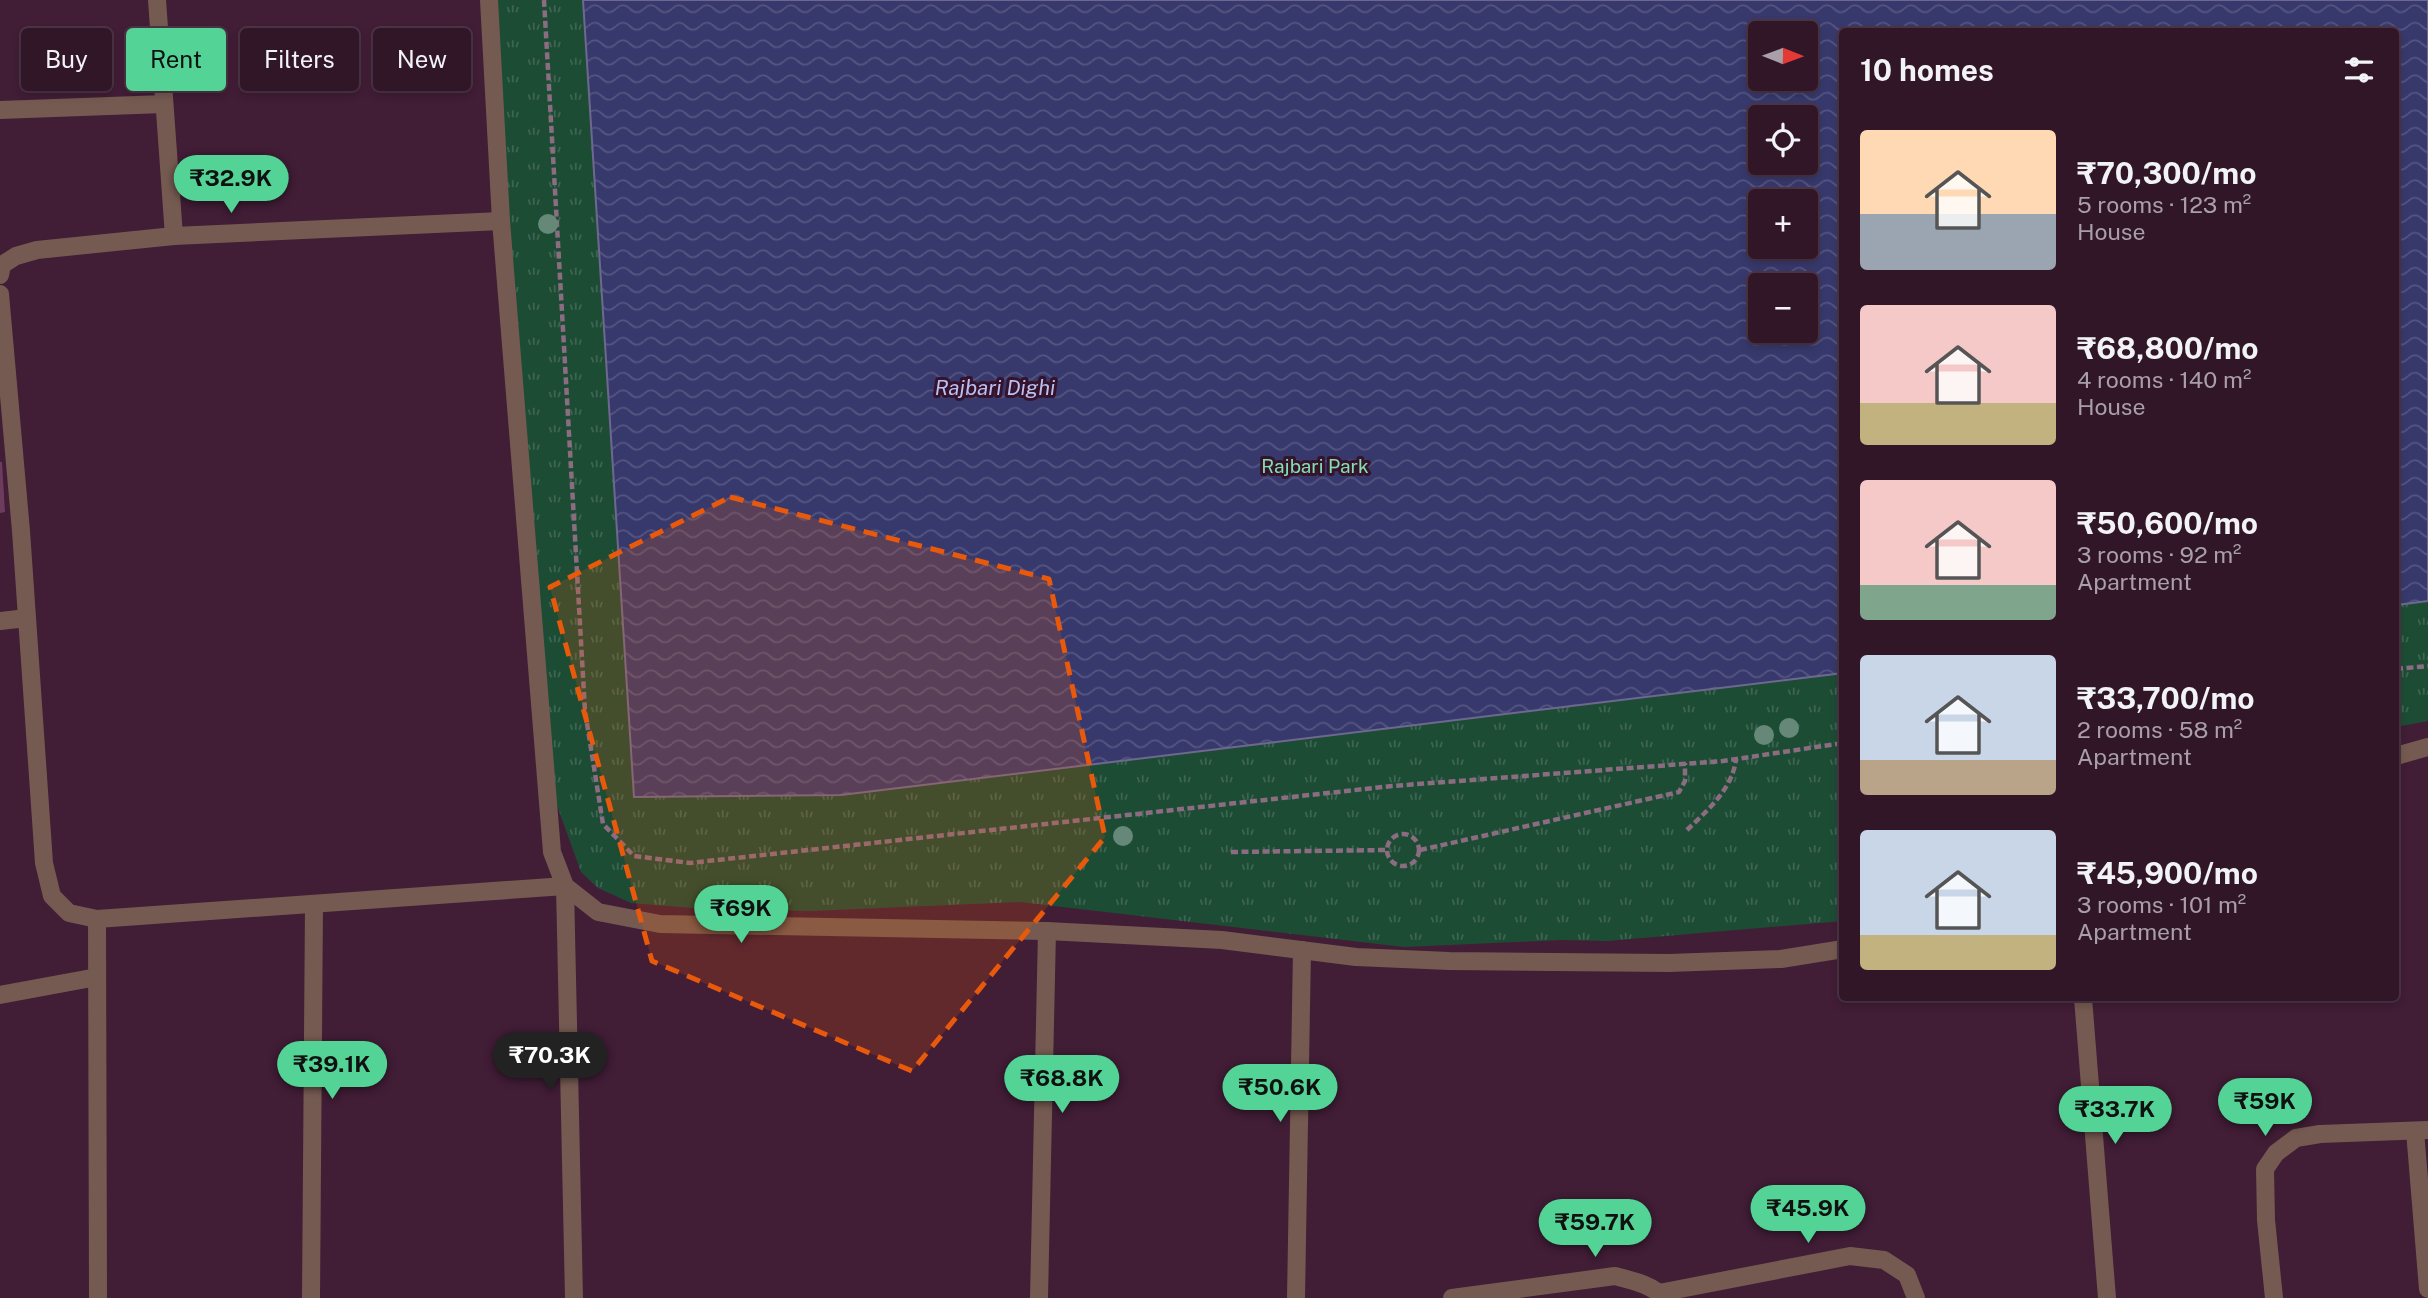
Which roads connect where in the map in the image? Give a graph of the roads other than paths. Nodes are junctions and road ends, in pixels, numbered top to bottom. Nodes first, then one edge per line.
1 (157, 0) edge
2 (489, 0) edge
3 (164, 104) junction
4 (0, 110) edge
5 (501, 221) junction
6 (174, 236) junction
7 (0, 275) edge
8 (0, 294) edge
9 (27, 618) junction
10 (0, 621) edge
11 (2428, 747) edge
12 (2399, 755) edge
13 (565, 886) junction
14 (314, 904) junction
15 (97, 919) junction
16 (1047, 932) junction
17 (1302, 950) junction
18 (1839, 950) edge
19 (97, 977) junction
20 (0, 995) edge
21 (2083, 1001) edge
22 (2421, 1130) edge
23 (2428, 1289) edge
24 (1661, 1295) edge
25 (98, 1298) edge
26 (311, 1298) edge
27 (574, 1298) edge
28 (1039, 1298) edge
29 (1296, 1298) edge
30 (1452, 1298) edge
31 (1916, 1298) edge
32 (2107, 1298) edge
33 (2274, 1298) edge

1 - 3 street
2 - 5 street
3 - 4 street
3 - 6 street
5 - 6 street
5 - 13 street
6 - 7 street
8 - 9 street
9 - 10 street
9 - 15 street
11 - 12 street
13 - 14 street
13 - 16 street
13 - 27 street
14 - 15 street
14 - 26 street
15 - 19 street
16 - 17 street
16 - 28 street
17 - 18 street
17 - 29 street
19 - 20 street
19 - 25 street
21 - 32 street
22 - 23 street
22 - 33 street
24 - 30 street
24 - 31 street

